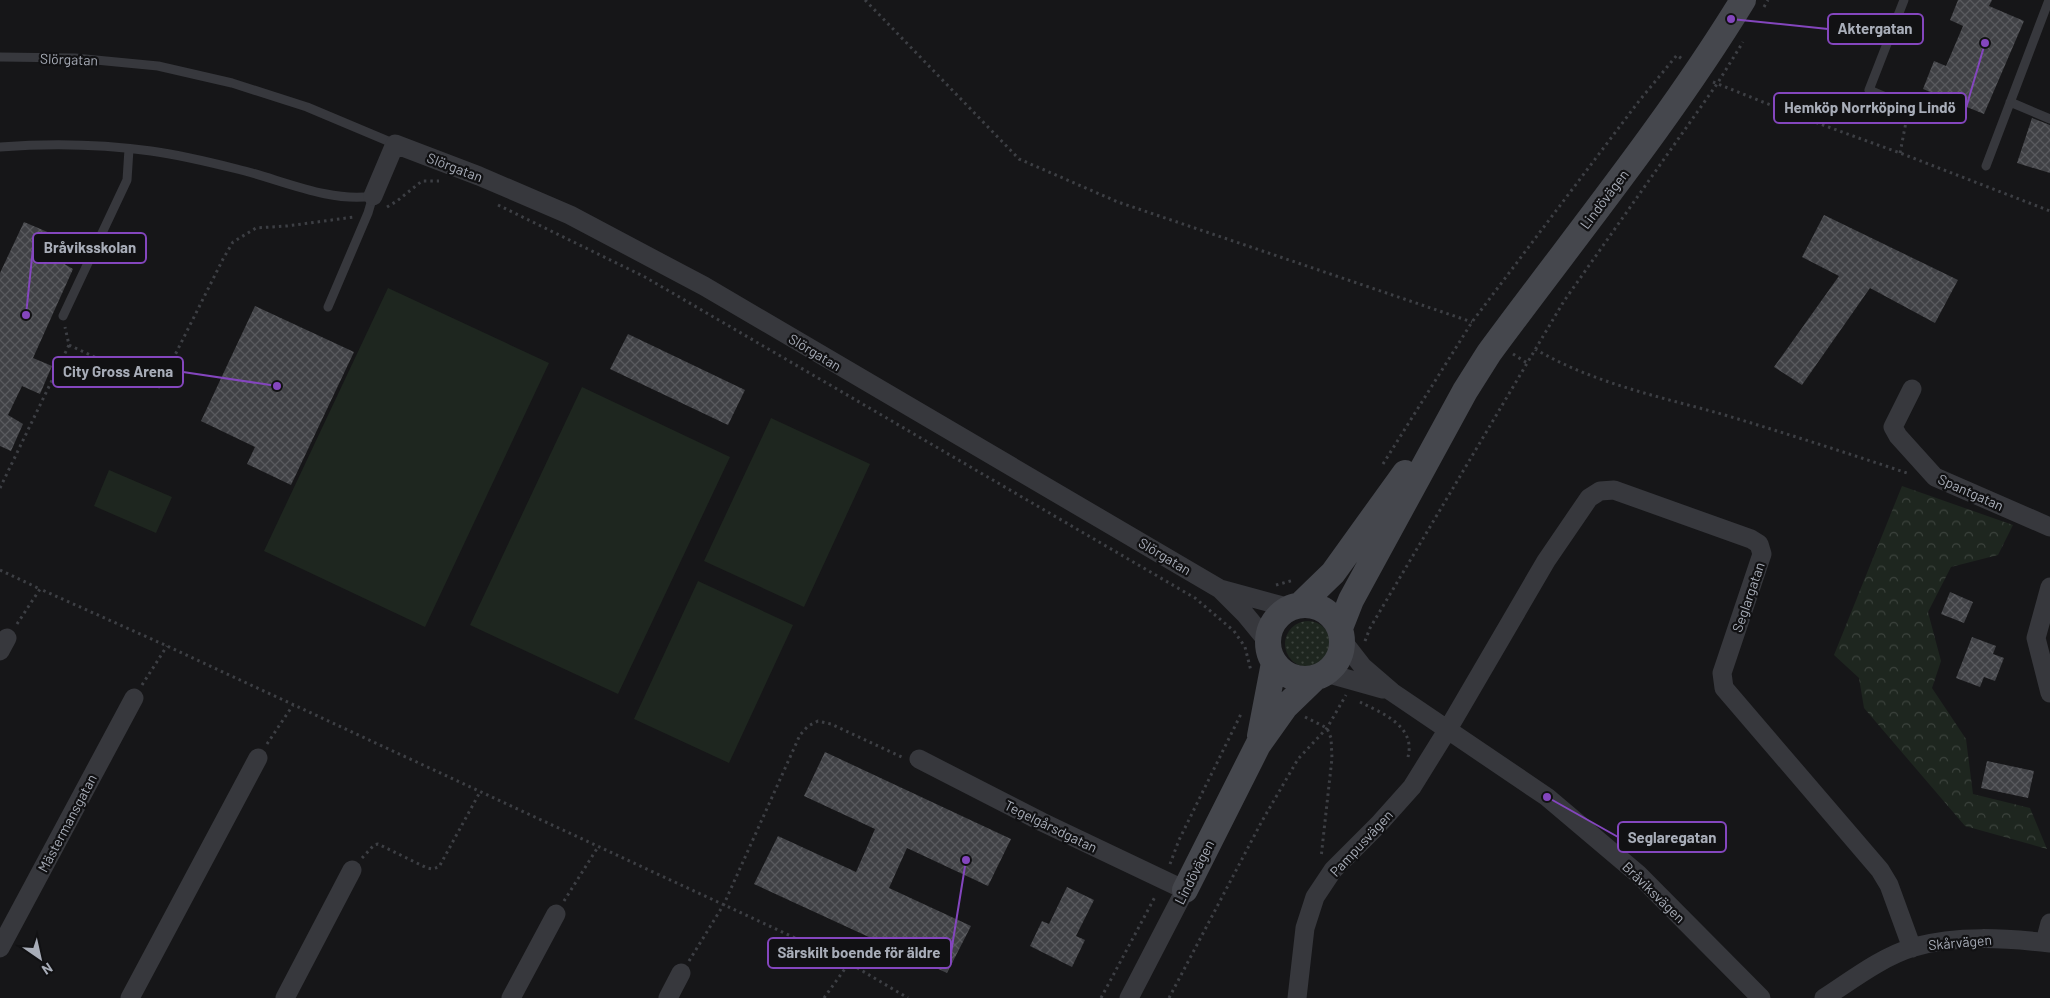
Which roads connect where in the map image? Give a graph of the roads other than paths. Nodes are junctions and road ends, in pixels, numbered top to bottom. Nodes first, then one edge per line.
1 (1904, 0) edge
2 (2049, 0) edge
3 (1747, 3) edge
4 (0, 57) edge
5 (2010, 102) junction
6 (1909, 107) road end
7 (2050, 119) edge
8 (395, 144) junction
9 (0, 147) edge
10 (129, 149) junction
11 (1986, 166) dead end
12 (371, 204) junction
13 (328, 307) dead end
14 (63, 316) road end
15 (1912, 389) dead end
16 (1465, 391) junction
17 (2050, 527) edge
18 (2050, 587) edge
19 (1250, 607) junction
20 (1295, 607) junction
21 (1341, 634) junction
22 (1271, 653) junction
23 (1358, 674) junction
24 (1321, 675) junction
25 (2050, 693) edge
26 (134, 698) road end
27 (1277, 702) junction
28 (1448, 729) junction
29 (258, 758) road end
30 (919, 760) road end
31 (352, 870) road end
32 (1174, 885) junction
33 (556, 914) road end
34 (2050, 922) edge
35 (2047, 943) edge
36 (0, 948) edge
37 (1912, 948) junction
38 (681, 973) road end
39 (130, 998) edge
40 (285, 998) edge
41 (511, 998) edge
42 (668, 998) edge
43 (1129, 998) edge
44 (1297, 998) edge
45 (1761, 998) edge
46 (1824, 998) edge

1 - 6 lane
2 - 5 lane
3 - 16 main road, Lindövägen
4 - 8 lane, Slörgatan
5 - 7 lane
5 - 11 lane
8 - 12 street
8 - 19 street, Slörgatan
9 - 10 lane
10 - 12 lane
10 - 14 lane
12 - 13 lane
15 - 17 street, Spantgatan
16 - 20 main road, Lindövägen
16 - 21 main road, Lindövägen
18 - 25 street
19 - 20 street, Slörgatan
19 - 22 street
20 - 21 main road
20 - 22 main road
21 - 23 street
21 - 24 main road
22 - 24 main road
22 - 27 main road, Lindövägen
23 - 24 street, Bråviksvägen
23 - 28 street, Bråviksvägen
24 - 27 main road
26 - 36 street, Mästermansgatan
27 - 32 main road, Lindövägen
28 - 37 street, Seglargatan
28 - 44 street, Pampusvägen
28 - 45 street, Bråviksvägen
29 - 39 street
30 - 32 street, Tegelgårsdgatan
31 - 40 street
32 - 43 street, Lindövägen
33 - 41 street
34 - 35 street
35 - 37 street, Skårvägen
37 - 46 street, Skårvägen
38 - 42 street

